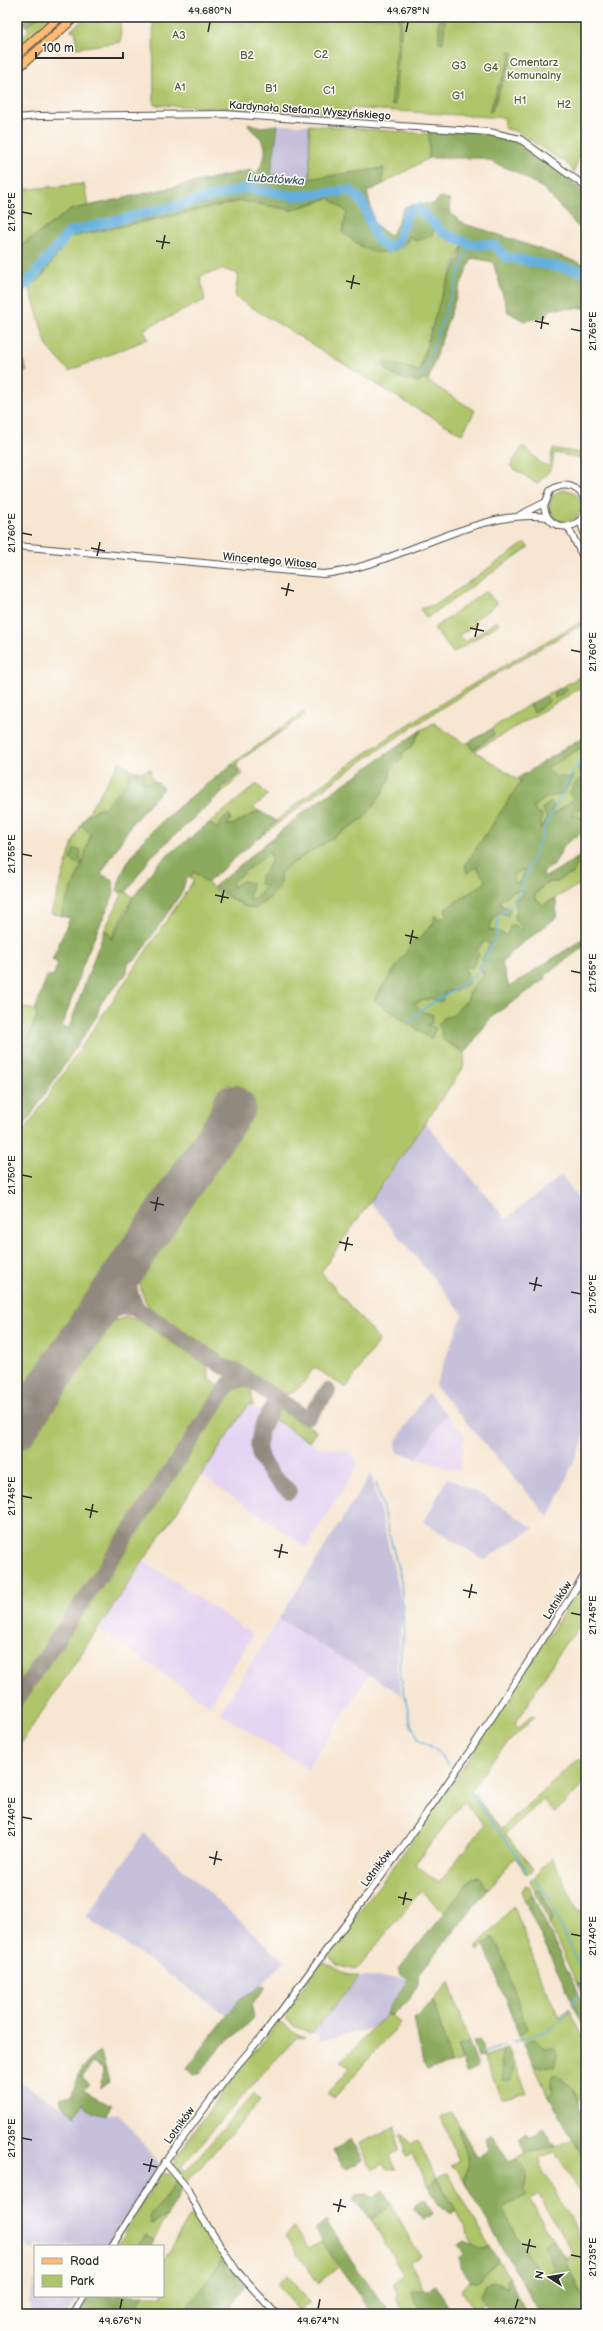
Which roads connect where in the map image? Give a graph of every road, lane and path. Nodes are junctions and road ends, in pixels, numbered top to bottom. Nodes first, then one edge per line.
1 (60, 17) edge
2 (75, 17) edge
3 (17, 55) edge
4 (17, 69) edge
5 (17, 118) edge
6 (586, 187) edge
7 (586, 502) edge
8 (544, 503) junction
9 (586, 510) edge
10 (547, 517) junction
11 (513, 518) junction
12 (580, 521) junction
13 (568, 527) junction
14 (586, 538) edge
15 (17, 546) edge
16 (586, 563) edge
17 (586, 1573) edge
18 (165, 2162) junction
19 (113, 2245) edge
20 (83, 2297) edge
21 (74, 2314) edge
22 (276, 2314) edge

1 - 3 main road
2 - 4 main road
5 - 6 street, Kardynała Stefana Wyszyńskiego
7 - 8 street
8 - 10 street
8 - 11 street, Wincentego Witosa
9 - 12 street
10 - 11 street, Wincentego Witosa
10 - 13 street
11 - 15 street, Wincentego Witosa
12 - 13 street
12 - 14 street
13 - 16 street
17 - 18 street, Lotników
18 - 19 street, Lotników
18 - 22 street
20 - 21 street

